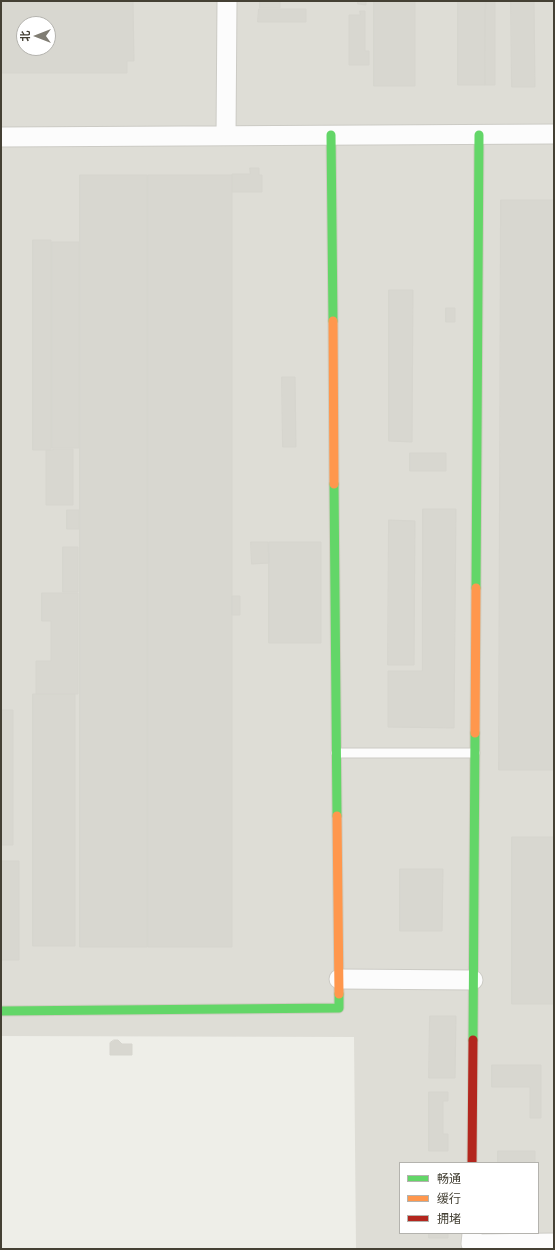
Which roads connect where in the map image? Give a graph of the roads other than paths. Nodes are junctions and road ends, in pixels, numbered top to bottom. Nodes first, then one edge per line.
1 (227, 1) edge
2 (554, 134) edge
3 (479, 135) junction
4 (226, 136) junction
5 (331, 136) junction
6 (1, 137) edge
7 (336, 753) junction
8 (475, 753) junction
9 (339, 979) junction
10 (473, 980) junction
11 (1, 1011) edge
12 (472, 1162) edge
13 (472, 1234) edge
14 (554, 1242) edge

1 - 4 street
2 - 3 street
3 - 5 street
3 - 8 street
4 - 5 street
4 - 6 street
5 - 7 street
7 - 8 lane
7 - 9 street
8 - 10 street
9 - 10 street
9 - 11 street
10 - 12 street
13 - 14 street

